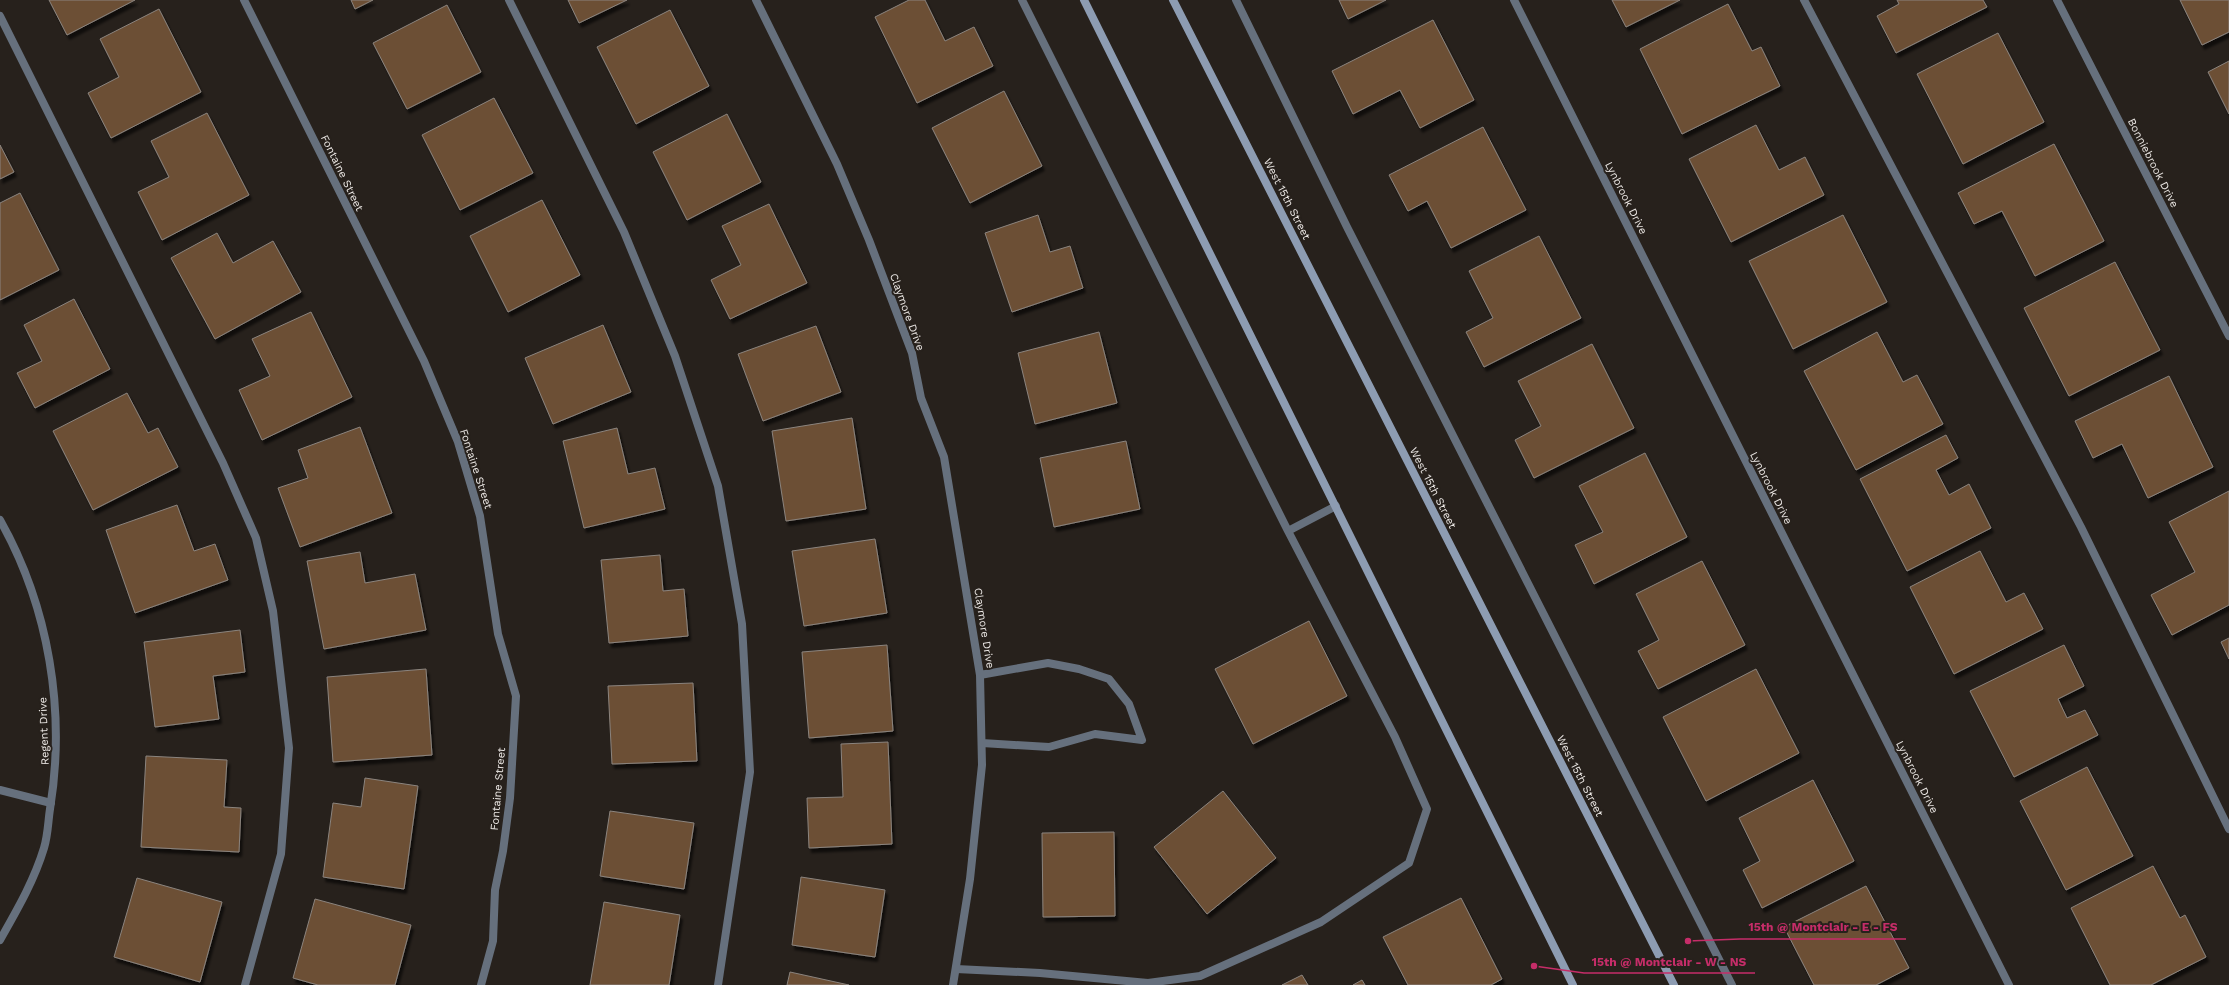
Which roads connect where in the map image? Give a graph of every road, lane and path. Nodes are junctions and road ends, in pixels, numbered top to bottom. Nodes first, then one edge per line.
1 (244, 0) edge
2 (509, 0) edge
3 (756, 0) edge
4 (1022, 0) edge
5 (1084, 0) edge
6 (1173, 0) edge
7 (1236, 0) edge
8 (1514, 0) edge
9 (1804, 0) edge
10 (2057, 0) edge
11 (0, 16) edge
12 (2229, 336) edge
13 (1336, 506) junction
14 (0, 520) edge
15 (1288, 531) junction
16 (980, 675) junction
17 (982, 743) junction
18 (0, 790) edge
19 (51, 803) junction
20 (2229, 829) edge
21 (0, 940) edge
22 (956, 969) junction
23 (245, 985) edge
24 (481, 985) edge
25 (718, 985) edge
26 (953, 985) edge
27 (1573, 985) edge
28 (1674, 985) edge
29 (1732, 985) edge
30 (2009, 985) edge

1 - 24 street, Fontaine Street
2 - 25 street
3 - 16 street, Claymore Drive
4 - 15 street
5 - 13 main road
6 - 28 main road, West 15th Street
7 - 29 street
8 - 30 street, Lynbrook Drive
9 - 20 street
10 - 12 street, Bonniebrook Drive
11 - 23 street
13 - 15 street
13 - 27 main road
14 - 19 street, Regent Drive
15 - 22 street
16 - 17 street, Claymore Drive
16 - 17 street, Claymore Drive
17 - 22 street, Claymore Drive
18 - 19 street
19 - 21 street, Regent Drive
22 - 26 street, Claymore Drive

